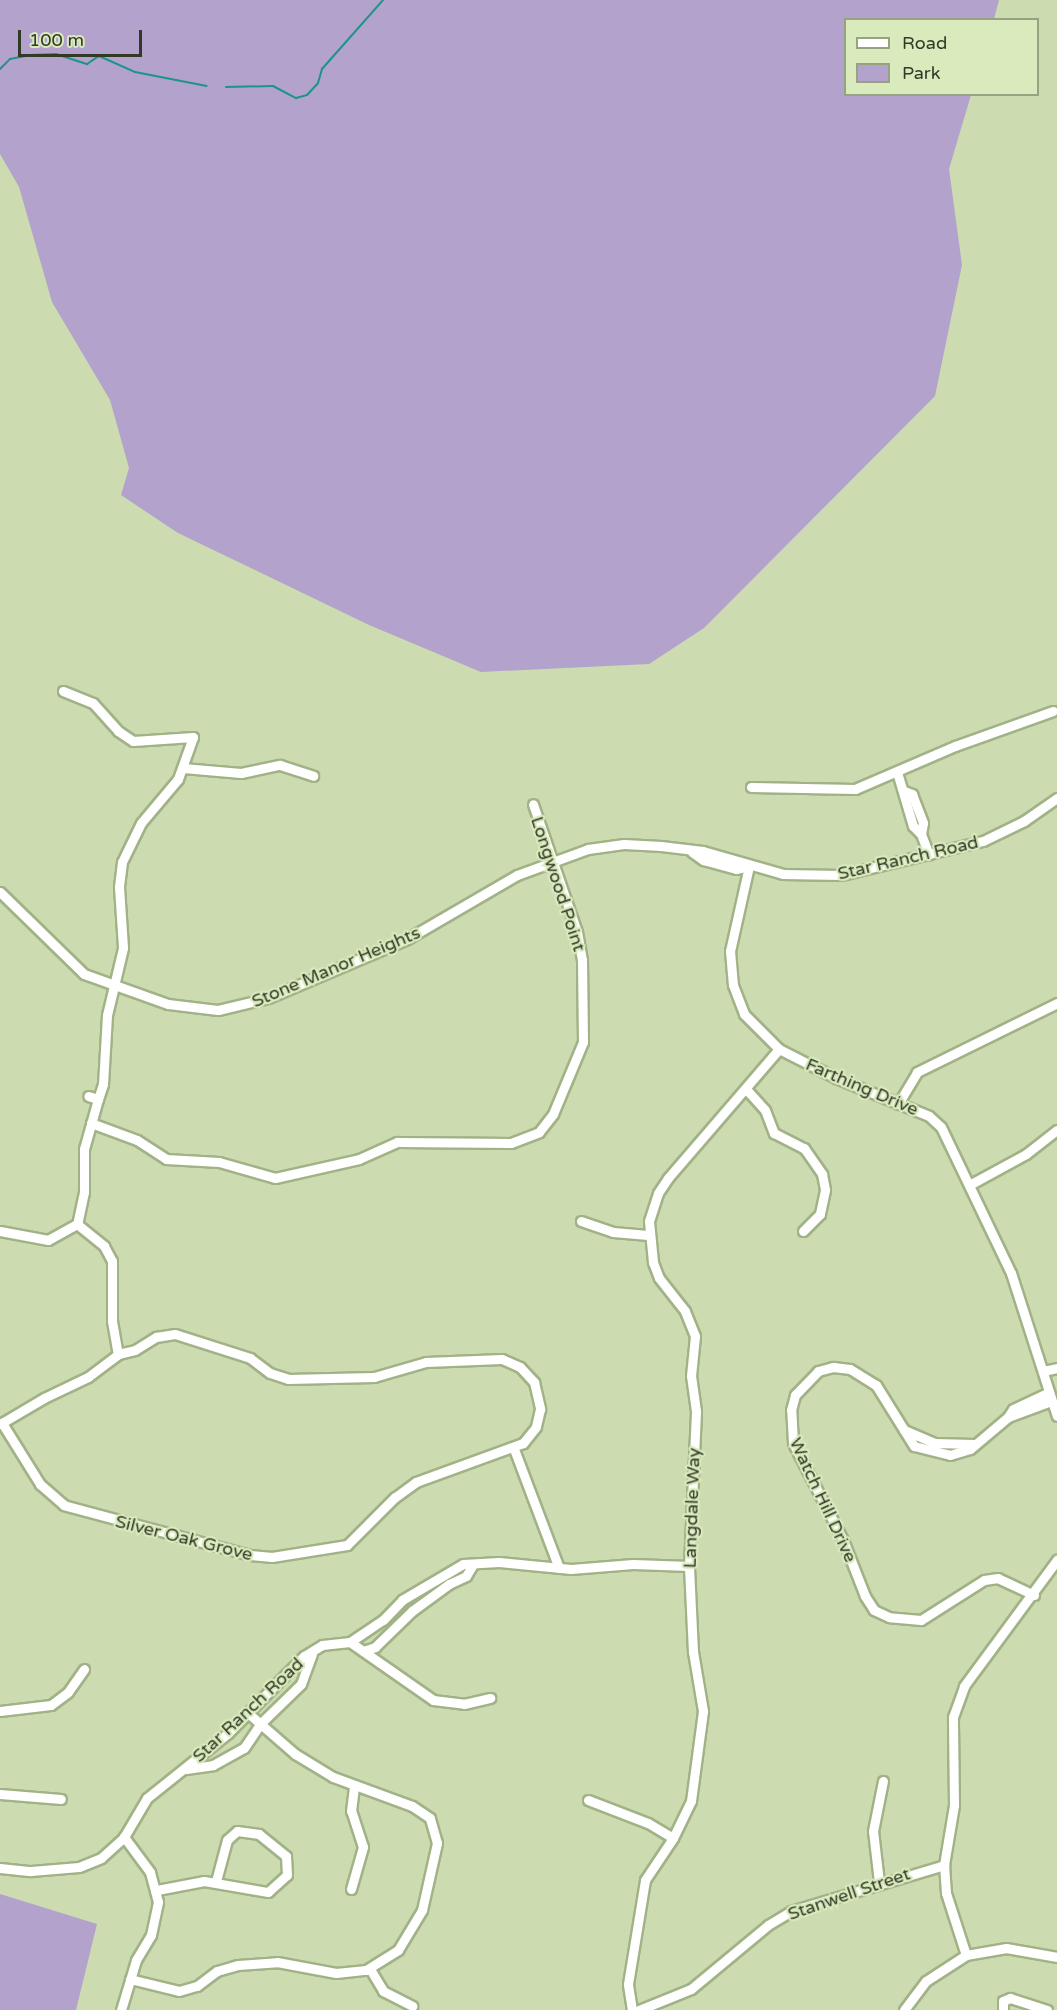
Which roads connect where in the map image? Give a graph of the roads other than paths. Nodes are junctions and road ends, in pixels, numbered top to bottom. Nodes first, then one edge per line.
1 (63, 691) dead end
2 (1053, 711) dead end
3 (183, 768) junction
4 (897, 772) junction
5 (313, 776) dead end
6 (751, 787) dead end
7 (1057, 798) edge
8 (533, 804) dead end
9 (929, 855) junction
10 (550, 860) junction
11 (749, 866) junction
12 (0, 892) edge
13 (115, 987) junction
14 (1057, 1003) edge
15 (779, 1049) junction
16 (746, 1089) junction
17 (898, 1104) junction
18 (91, 1123) junction
19 (1057, 1130) edge
20 (971, 1184) junction
21 (581, 1221) dead end
22 (77, 1224) junction
23 (0, 1231) edge
24 (803, 1231) dead end
25 (648, 1235) junction
26 (118, 1354) junction
27 (1057, 1368) edge
28 (1043, 1371) junction
29 (1050, 1397) junction
30 (1057, 1416) edge
31 (1, 1424) edge
32 (514, 1449) junction
33 (1057, 1560) edge
34 (472, 1566) junction
35 (689, 1566) junction
36 (559, 1568) junction
37 (1034, 1595) junction
38 (383, 1620) junction
39 (393, 1631) junction
40 (350, 1642) junction
41 (363, 1651) junction
42 (312, 1654) junction
43 (84, 1669) dead end
44 (490, 1698) dead end
45 (0, 1711) edge
46 (248, 1713) junction
47 (260, 1724) junction
48 (186, 1769) junction
49 (884, 1781) dead end
50 (354, 1787) junction
51 (0, 1794) edge
52 (61, 1798) dead end
53 (588, 1800) dead end
54 (124, 1837) junction
55 (673, 1838) junction
56 (944, 1865) junction
57 (0, 1868) edge
58 (216, 1881) junction
59 (879, 1882) junction
60 (351, 1889) dead end
61 (157, 1890) junction
62 (966, 1955) junction
63 (1057, 1958) edge
64 (370, 1969) junction
65 (130, 1979) junction
66 (412, 2006) dead end
67 (121, 2010) edge
68 (632, 2010) edge
69 (639, 2010) edge
70 (904, 2010) edge
71 (1003, 2010) edge
72 (1047, 2010) edge

1 - 3 street
2 - 4 street
3 - 5 street
3 - 13 street
4 - 6 street
4 - 9 street
7 - 9 street, Star Ranch Road
8 - 10 street, Longwood Point
9 - 11 street, Star Ranch Road
10 - 11 street, Stone Manor Heights
10 - 13 street, Stone Manor Heights
10 - 18 street, Longwood Point
11 - 15 street, Farthing Drive
12 - 13 street, Stone Manor Heights
13 - 18 street
14 - 17 street
15 - 16 street, Langdale Way
15 - 17 street, Farthing Drive
16 - 24 street
16 - 25 street, Langdale Way
17 - 20 street, Farthing Drive
18 - 22 street
19 - 20 street
20 - 28 street, Farthing Drive
21 - 25 street
22 - 23 street
22 - 26 street
25 - 35 street, Langdale Way
26 - 31 street, Silver Oak Grove
26 - 32 street, Silver Oak Grove
27 - 28 street
28 - 29 street, Farthing Drive
29 - 30 street, Farthing Drive
29 - 37 street, Watch Hill Drive
31 - 32 street, Silver Oak Grove
32 - 36 street
33 - 37 street
34 - 36 street, Star Ranch Road
34 - 38 street, Star Ranch Road
34 - 39 street
35 - 36 street, Star Ranch Road
35 - 55 street, Langdale Way
37 - 56 street
38 - 39 street
38 - 40 street, Star Ranch Road
39 - 41 street
40 - 41 street
40 - 42 street, Star Ranch Road
41 - 44 street
42 - 46 street, Star Ranch Road
42 - 47 street, Star Ranch Road
43 - 45 street
46 - 47 street
46 - 48 street, Star Ranch Road
47 - 48 street, Star Ranch Road
47 - 50 street
48 - 54 street, Star Ranch Road
49 - 59 street
50 - 60 street
50 - 64 street
51 - 52 street
53 - 55 street
54 - 57 street, Star Ranch Road
54 - 61 street
55 - 68 street, Langdale Way
56 - 59 street, Stanwell Street
56 - 62 street
58 - 58 street
58 - 61 street
59 - 69 street, Stanwell Street
61 - 65 street
62 - 63 street
62 - 70 street
64 - 65 street
64 - 66 street
65 - 67 street
71 - 72 street

